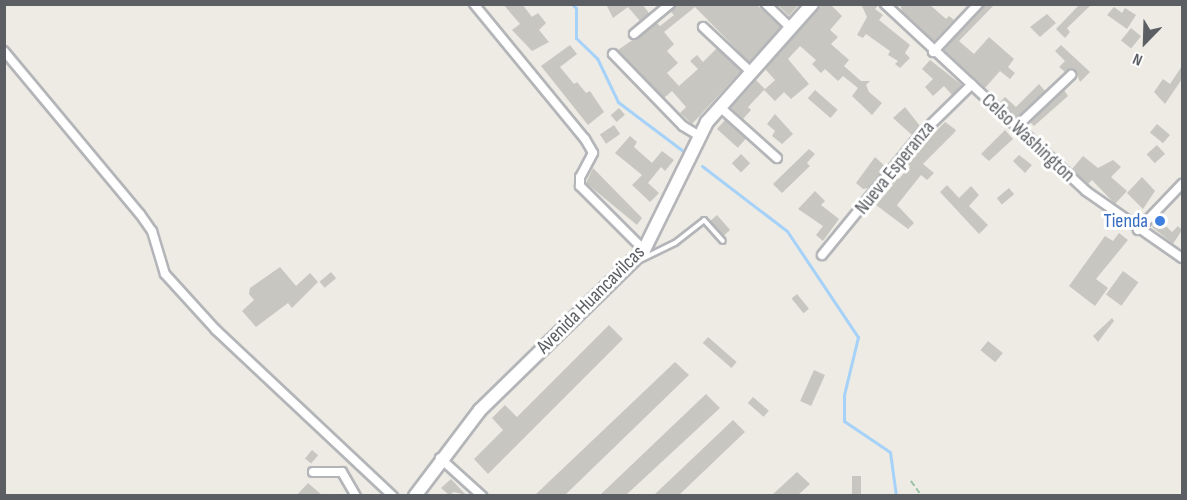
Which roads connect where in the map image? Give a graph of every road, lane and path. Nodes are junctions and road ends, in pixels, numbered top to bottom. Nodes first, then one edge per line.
1 (474, 4) edge
2 (670, 4) edge
3 (766, 4) edge
4 (812, 4) edge
5 (885, 4) edge
6 (978, 4) edge
7 (703, 27) dead end
8 (791, 28) junction
9 (634, 34) dead end
10 (4, 51) edge
11 (933, 52) junction
12 (613, 54) dead end
13 (752, 74) junction
14 (1071, 75) dead end
15 (972, 84) junction
16 (721, 108) junction
17 (1016, 127) junction
18 (700, 137) junction
19 (777, 158) dead end
20 (1182, 184) edge
21 (1138, 230) junction
22 (723, 241) dead end
23 (644, 250) junction
24 (822, 255) dead end
25 (1182, 258) edge
26 (631, 262) junction
27 (440, 458) junction
28 (313, 472) dead end
29 (911, 481) dead end
30 (356, 495) edge
31 (393, 495) edge
32 (415, 495) edge
33 (482, 495) edge
34 (922, 495) edge

1 - 23 street
2 - 9 street
3 - 8 street
4 - 8 street, Avenida Huancavilcas
5 - 11 street, Celso Washington
6 - 11 street
7 - 13 street
8 - 13 street, Avenida Huancavilcas
10 - 31 street
11 - 15 street, Celso Washington
12 - 18 street
13 - 16 street, Avenida Huancavilcas
14 - 17 street
15 - 17 street, Celso Washington
15 - 24 street, Nueva Esperanza
16 - 18 street, Avenida Huancavilcas
16 - 19 street
17 - 21 street, Celso Washington
18 - 23 street, Avenida Huancavilcas
20 - 21 street
21 - 25 street, Celso Washington
22 - 26 lane
23 - 26 street, Avenida Huancavilcas
26 - 27 street, Avenida Huancavilcas
27 - 32 street, Avenida Huancavilcas
27 - 33 street
28 - 30 street
29 - 34 path

